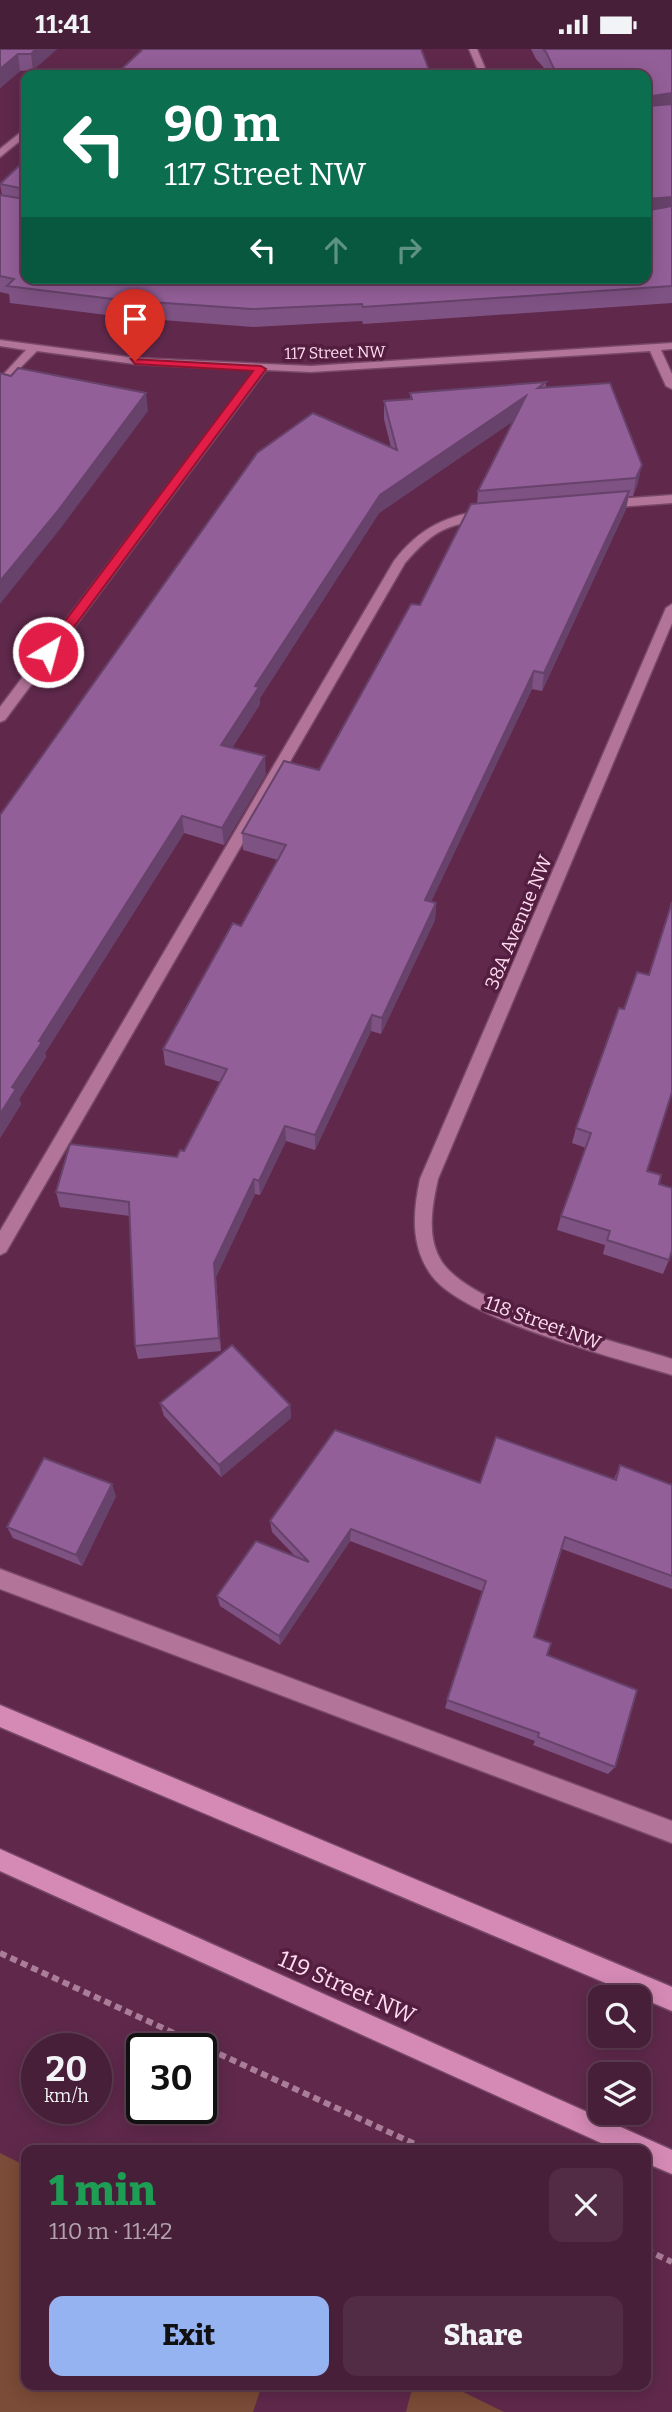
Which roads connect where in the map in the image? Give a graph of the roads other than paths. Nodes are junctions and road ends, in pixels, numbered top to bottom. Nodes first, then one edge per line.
1 (473, 49) edge
2 (482, 70) edge
3 (21, 135) edge
4 (0, 154) edge
5 (0, 343) edge
6 (672, 346) edge
7 (654, 347) junction
8 (33, 349) junction
9 (261, 369) junction
10 (0, 385) edge
11 (672, 386) edge
12 (672, 499) edge
13 (590, 505) edge
14 (507, 512) edge
15 (672, 608) edge
16 (0, 717) edge
17 (0, 1247) edge
18 (429, 1255) joint
19 (672, 1367) edge
20 (0, 1579) edge
21 (0, 1716) edge
22 (672, 1832) edge
23 (0, 1860) edge
24 (672, 1999) edge
25 (634, 2145) edge
26 (651, 2153) edge
27 (672, 2162) edge

1 - 2 street
3 - 4 street
5 - 8 street, 117 Street NW
6 - 7 street, 117 Street NW
7 - 9 street, 117 Street NW
7 - 11 street
8 - 9 street, 117 Street NW
8 - 10 street
9 - 16 street
12 - 13 street
14 - 17 street
15 - 18 street, 38A Avenue NW
18 - 19 street, 118 Street NW
20 - 22 street
21 - 24 main road
23 - 25 main road, 119 Street NW
26 - 27 main road, 119 Street NW

